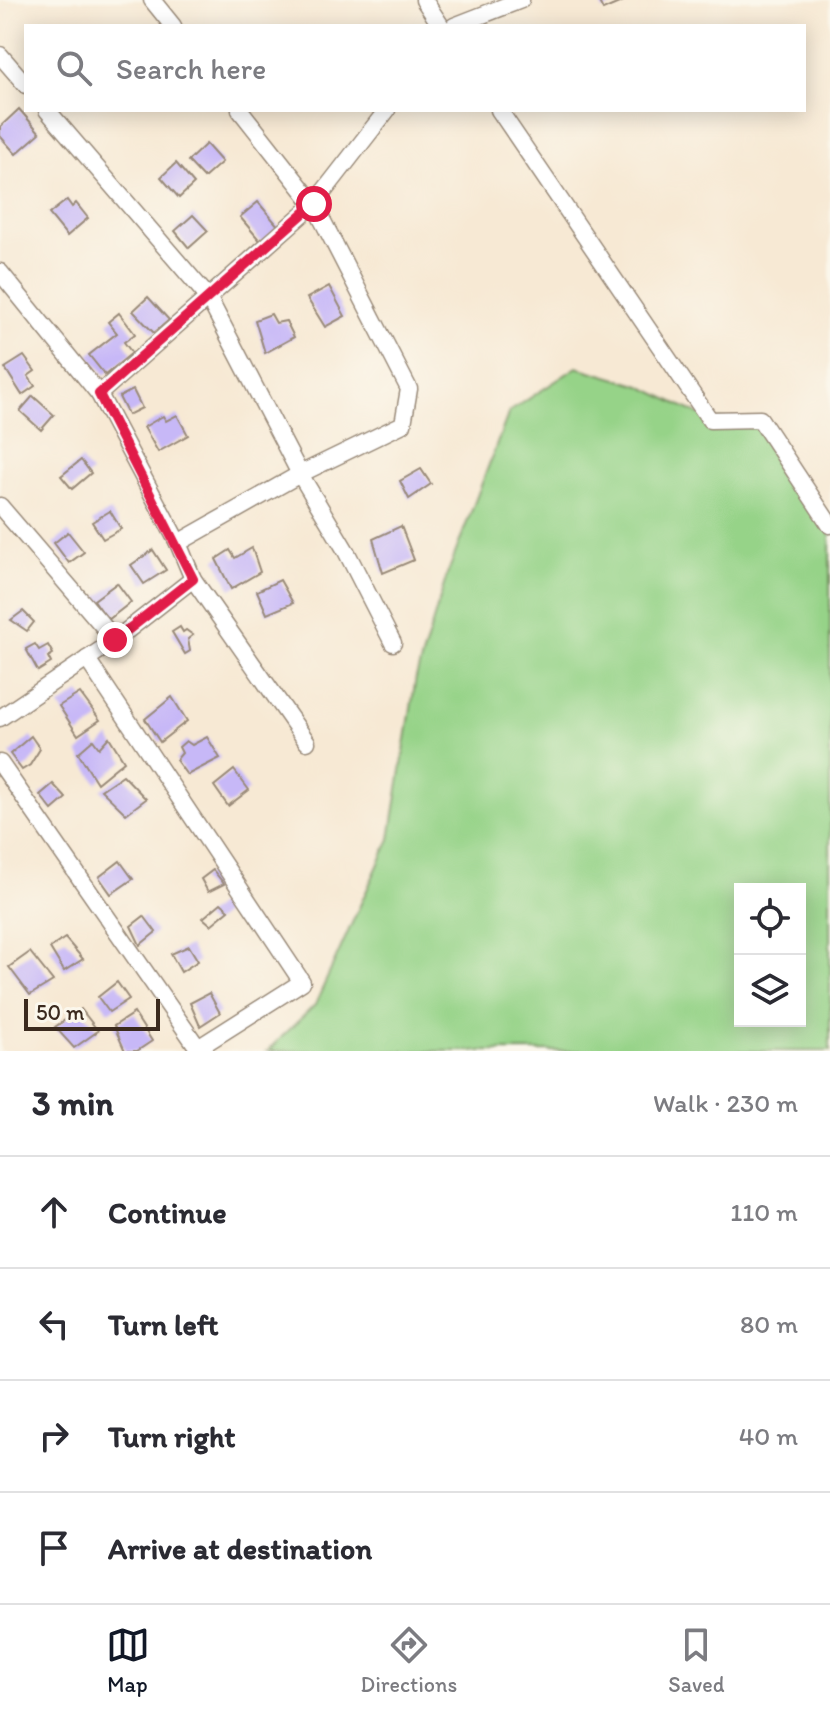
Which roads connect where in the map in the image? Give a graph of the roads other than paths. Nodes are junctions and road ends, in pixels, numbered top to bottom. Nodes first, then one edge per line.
1 (152, 0) edge
2 (424, 0) edge
3 (521, 0) edge
4 (171, 24) edge
5 (440, 24) edge
6 (459, 24) edge
7 (0, 55) edge
8 (24, 83) edge
9 (49, 112) edge
10 (242, 112) edge
11 (385, 112) edge
12 (500, 112) edge
13 (314, 204) junction
14 (0, 272) edge
15 (208, 297) junction
16 (99, 394) junction
17 (300, 474) junction
18 (0, 506) edge
19 (830, 525) edge
20 (178, 543) junction
21 (193, 579) junction
22 (115, 640) junction
23 (393, 643) dead end
24 (87, 659) junction
25 (0, 718) edge
26 (307, 742) dead end
27 (0, 763) edge
28 (199, 1050) edge

1 - 4 street
2 - 5 street
3 - 6 street
7 - 8 street
9 - 15 street
10 - 13 street
11 - 13 street
12 - 19 street
13 - 15 street
13 - 17 street
14 - 16 street
15 - 16 street
15 - 17 street
16 - 20 street
17 - 20 street
17 - 23 street
18 - 22 street
20 - 21 street
21 - 22 street
21 - 26 street
22 - 24 street
24 - 25 street
24 - 28 street
27 - 28 street

